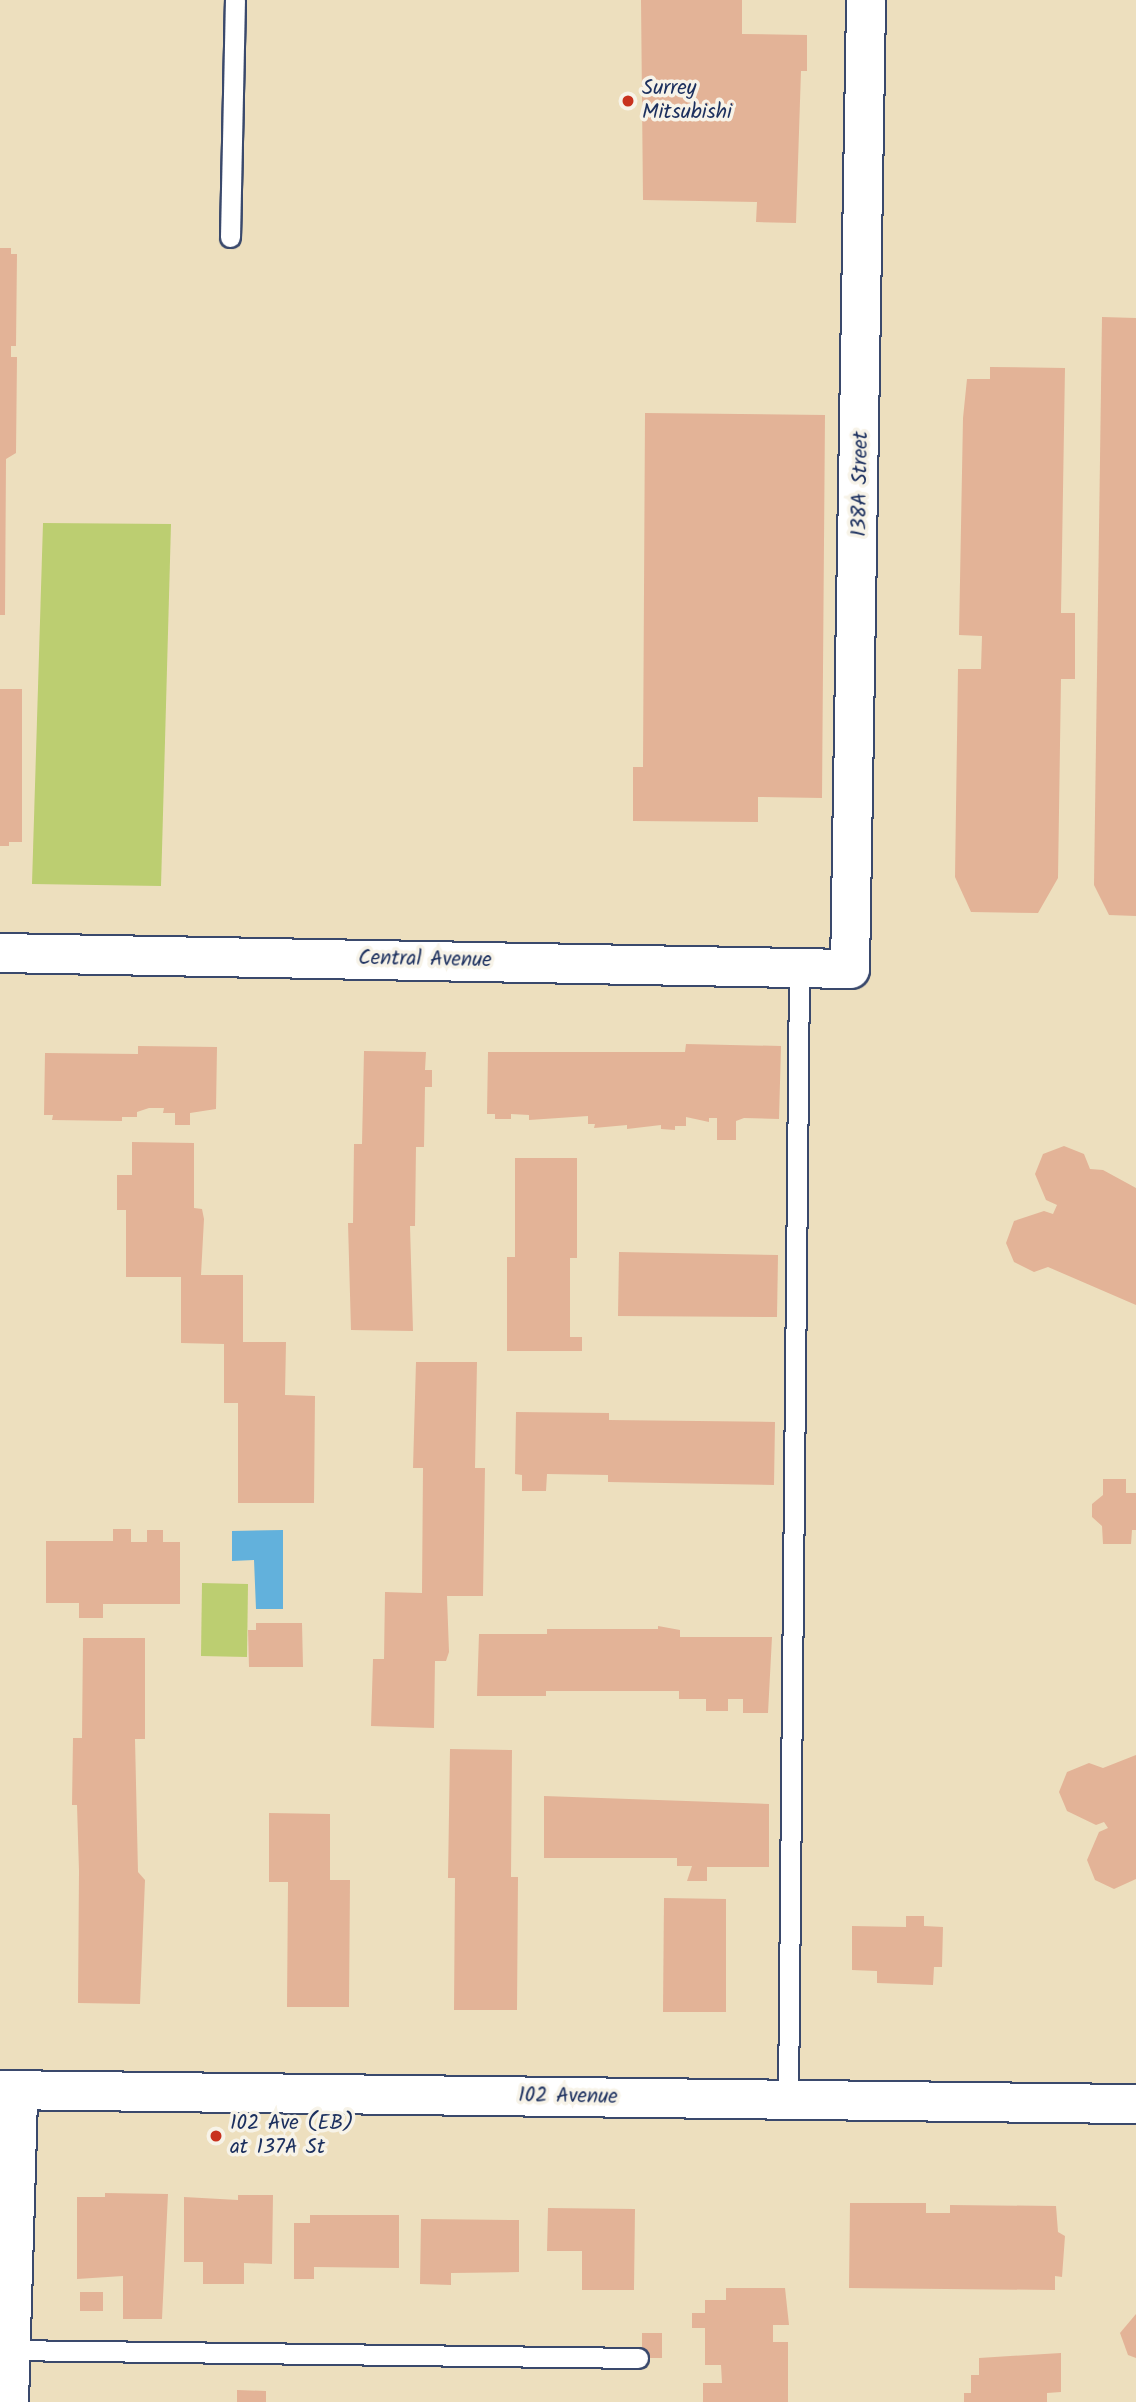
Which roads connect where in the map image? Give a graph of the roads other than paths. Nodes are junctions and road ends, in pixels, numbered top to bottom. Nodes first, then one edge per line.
1 (235, 0) edge
2 (866, 0) edge
3 (230, 237) dead end
4 (0, 953) edge
5 (800, 967) junction
6 (850, 969) joint
7 (9, 2090) edge
8 (788, 2098) junction
9 (1136, 2104) edge
10 (6, 2350) edge
11 (638, 2358) dead end
12 (9, 2402) edge

1 - 3 lane
2 - 6 street, 138A Street
4 - 5 street, Central Avenue
5 - 6 street, Central Avenue
5 - 8 lane
7 - 8 street, 102 Avenue
7 - 10 street
8 - 9 street, 102 Avenue
10 - 11 lane
10 - 12 street

